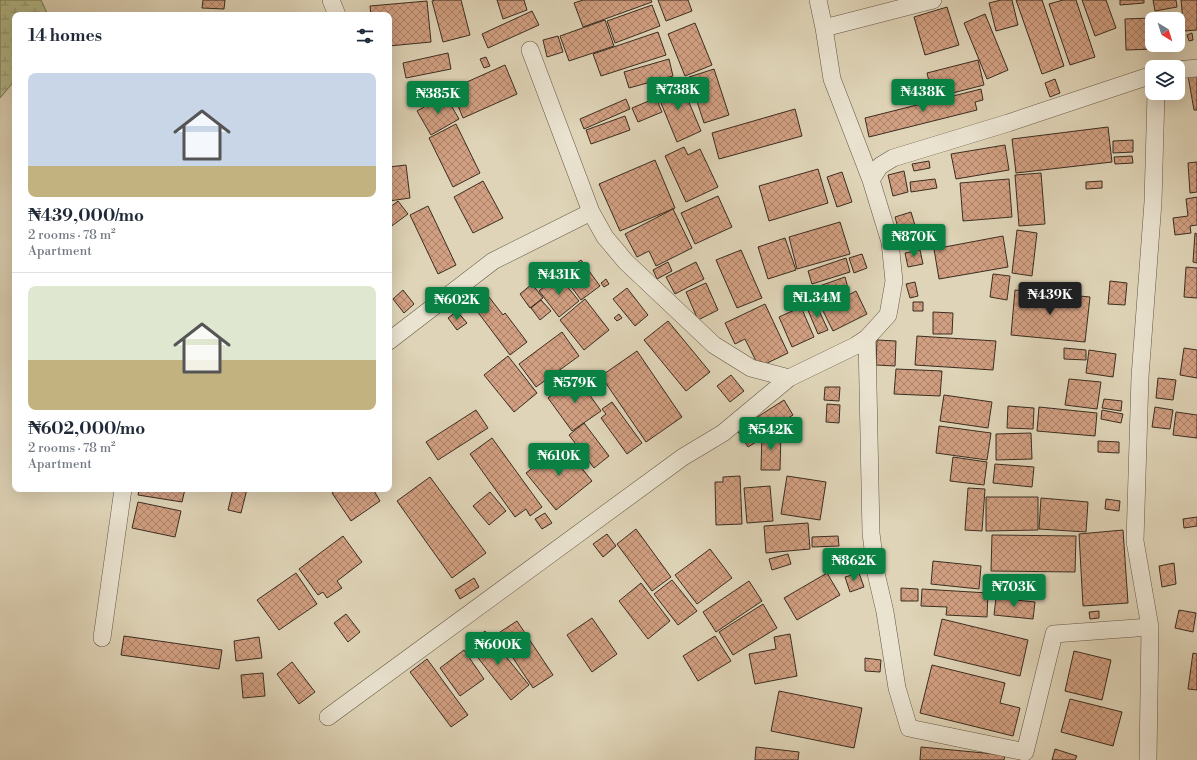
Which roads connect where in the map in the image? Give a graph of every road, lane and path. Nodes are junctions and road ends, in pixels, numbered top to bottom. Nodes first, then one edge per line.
1 (331, 0) edge
2 (818, 0) edge
3 (933, 0) edge
4 (336, 12) edge
5 (824, 28) junction
6 (530, 50) dead end
7 (1197, 68) edge
8 (1185, 69) edge
9 (1145, 77) edge
10 (1156, 100) edge
11 (871, 180) junction
12 (591, 212) junction
13 (867, 338) junction
14 (392, 339) edge
15 (789, 378) junction
16 (123, 492) edge
17 (1150, 627) junction
18 (102, 638) dead end
19 (328, 717) dead end
20 (1148, 760) edge

1 - 4 street
2 - 5 street
3 - 5 street
5 - 11 street
6 - 12 street
7 - 8 street
9 - 11 street
10 - 17 street
11 - 13 street
12 - 14 street
12 - 15 street
13 - 15 street
13 - 17 street
15 - 19 street
16 - 18 street
17 - 20 street

